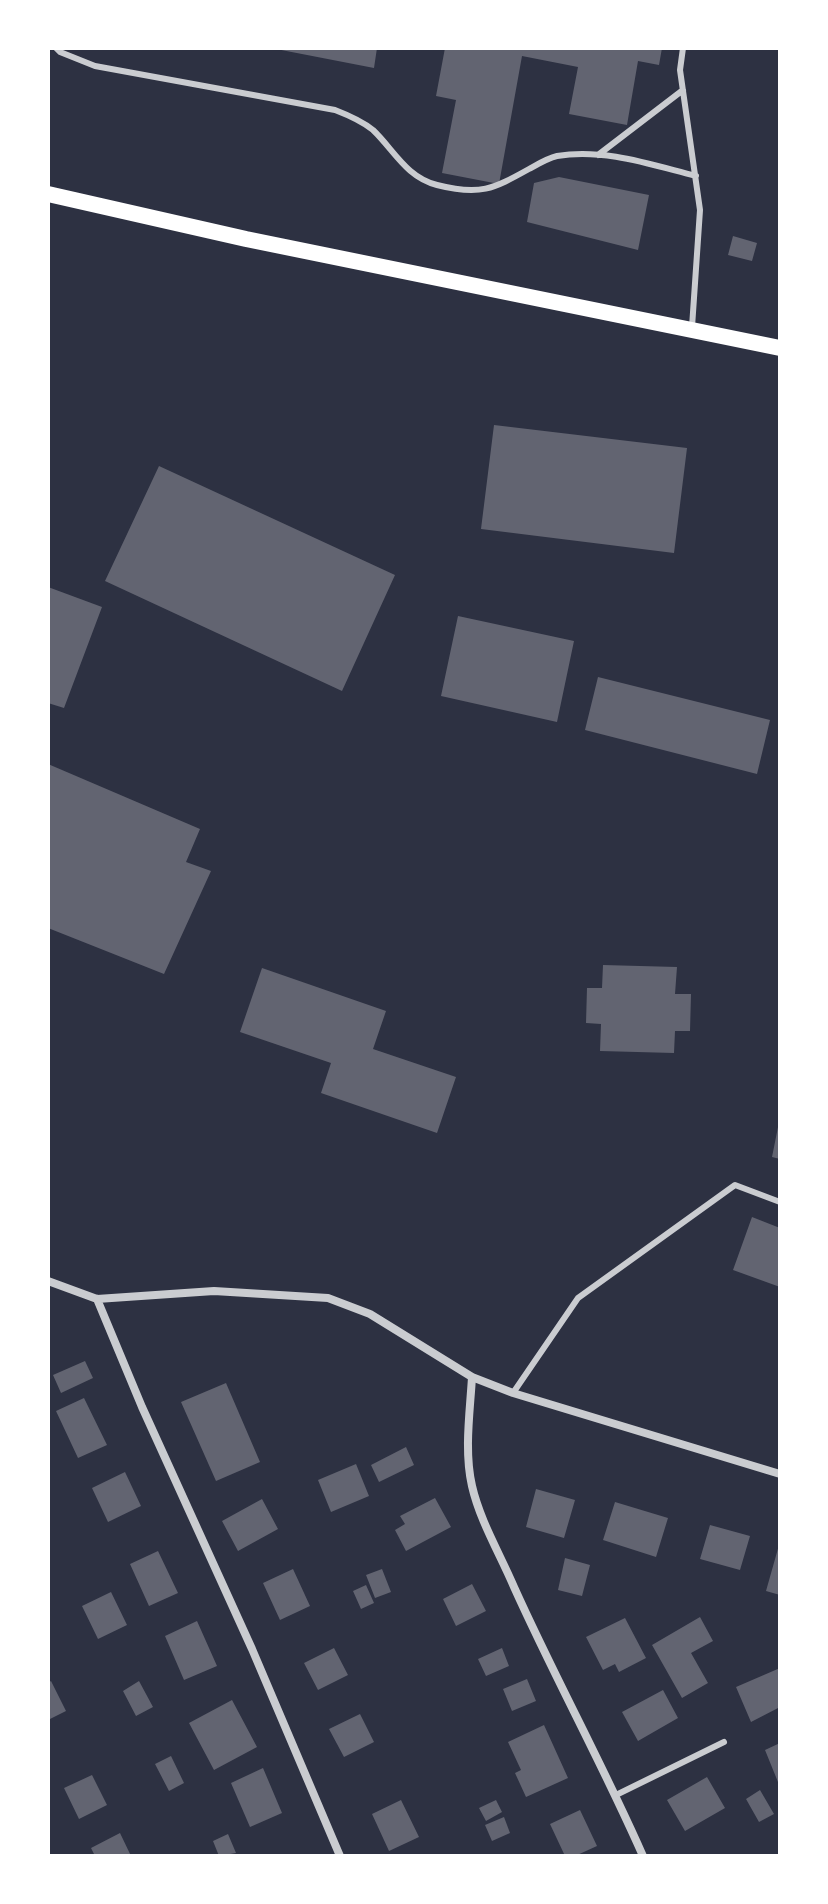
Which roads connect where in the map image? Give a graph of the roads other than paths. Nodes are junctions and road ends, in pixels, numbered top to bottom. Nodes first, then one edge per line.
1 (56, 48) edge
2 (683, 48) edge
3 (683, 90) junction
4 (598, 155) junction
5 (696, 176) junction
6 (48, 194) edge
7 (692, 330) junction
8 (780, 348) edge
9 (780, 1202) edge
10 (48, 1281) edge
11 (97, 1299) junction
12 (472, 1377) junction
13 (513, 1393) junction
14 (780, 1474) edge
15 (724, 1742) dead end
16 (616, 1795) junction
17 (340, 1856) edge
18 (643, 1856) edge

1 - 4 lane
2 - 3 lane
3 - 4 lane
3 - 5 lane
4 - 5 lane
5 - 7 lane
6 - 7 main road
7 - 8 main road
9 - 13 lane
10 - 11 street
11 - 12 street
11 - 17 street
12 - 13 street
12 - 16 street
13 - 14 street
15 - 16 lane
16 - 18 street

